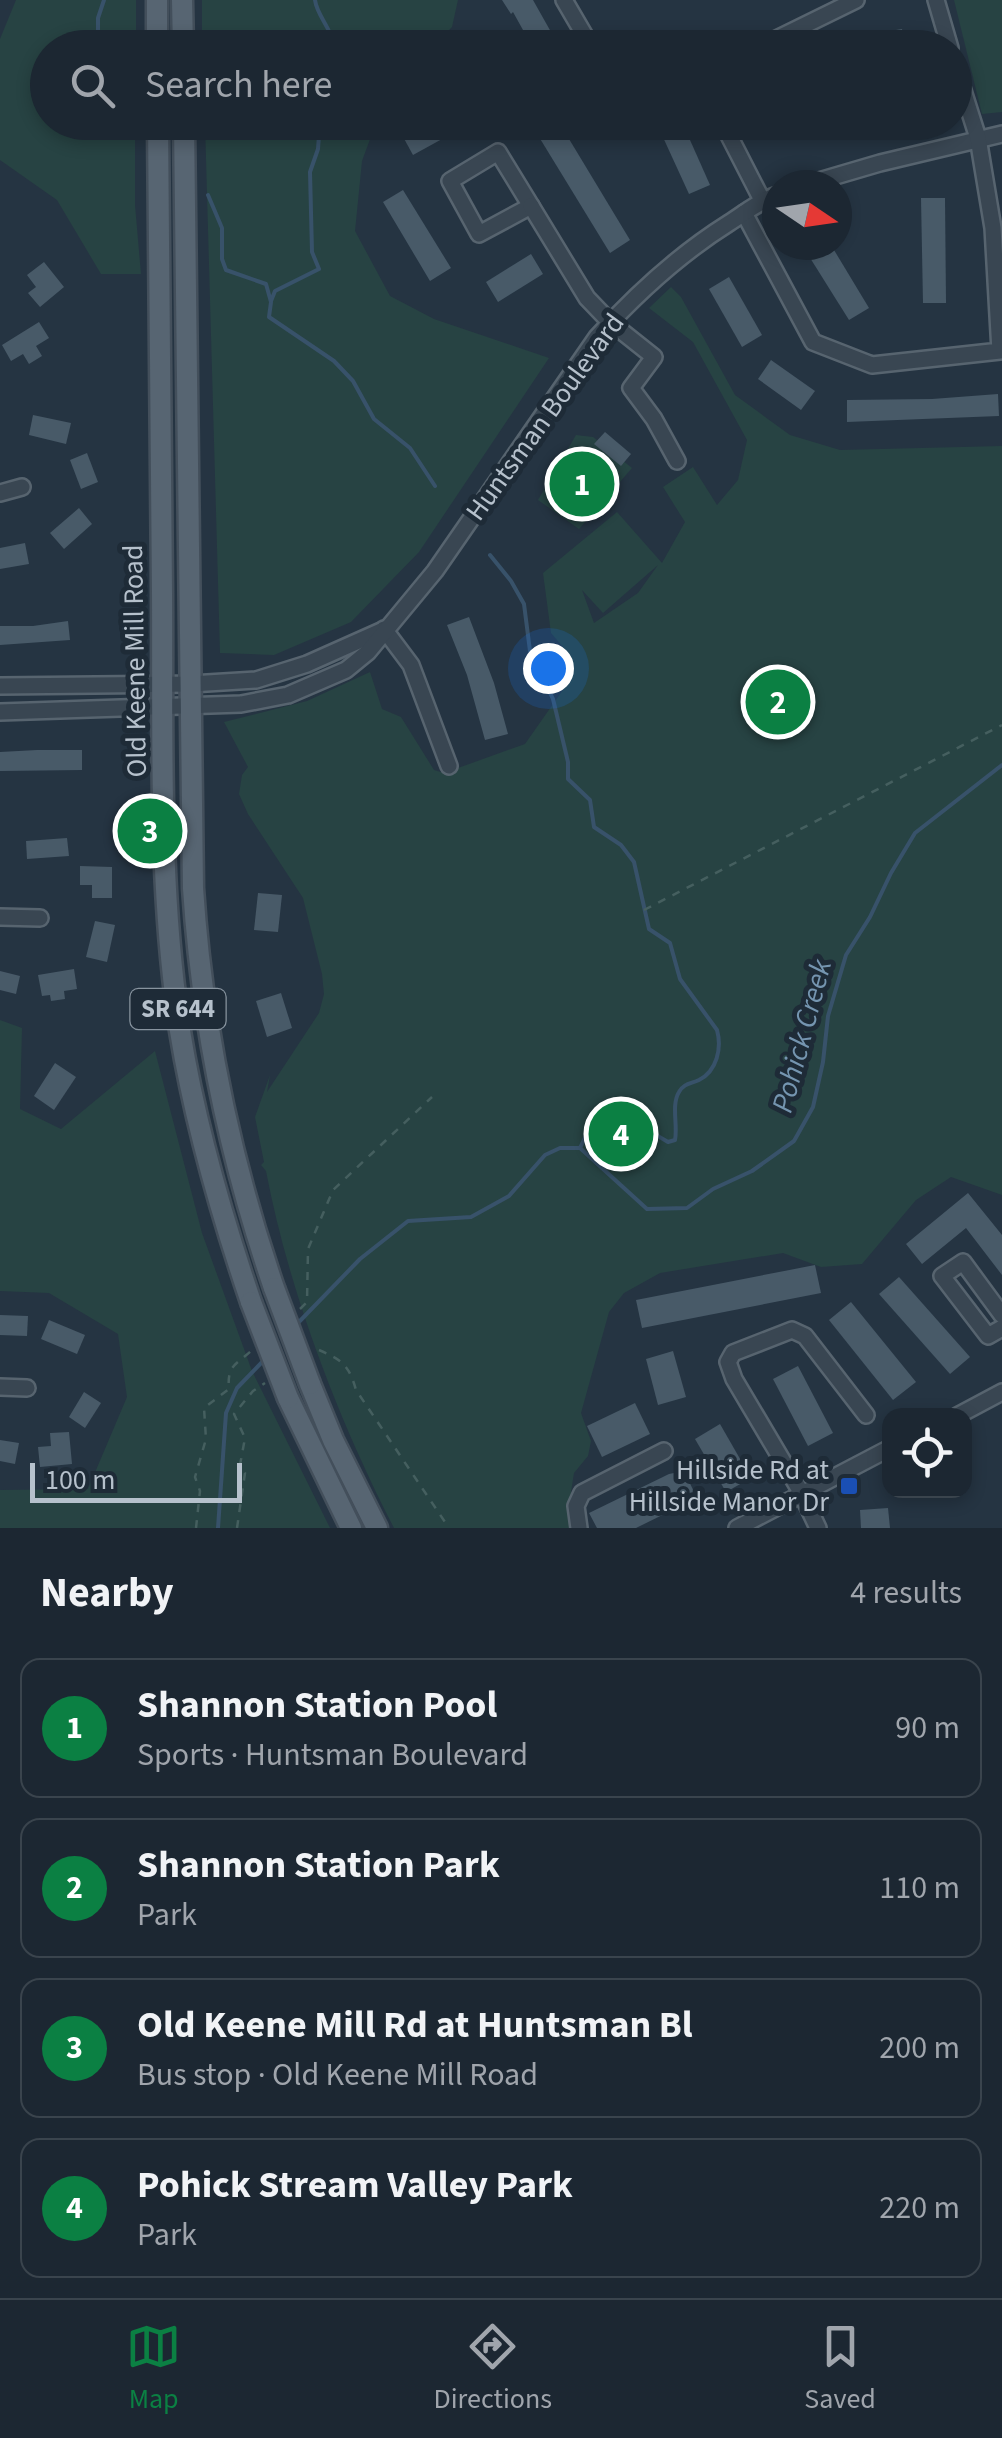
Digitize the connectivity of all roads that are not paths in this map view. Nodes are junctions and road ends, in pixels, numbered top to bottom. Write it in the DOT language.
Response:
graph roads {
  1 [pos="157,0"];
  2 [pos="182,0"];
  3 [pos="564,0"];
  4 [pos="856,0"];
  5 [pos="936,0"];
  6 [pos="157,30"];
  7 [pos="183,30"];
  8 [pos="582,30"];
  9 [pos="795,30"];
  10 [pos="945,30"];
  11 [pos="972,119"];
  12 [pos="1002,134"];
  13 [pos="978,138"];
  14 [pos="158,140"];
  15 [pos="184,140"];
  16 [pos="733,140"];
  17 [pos="971,140"];
  18 [pos="972,140"];
  19 [pos="852,172"];
  20 [pos="762,185"];
  21 [pos="762,203"];
  22 [pos="531,206"];
  23 [pos="744,213"];
  24 [pos="610,322"];
  25 [pos="677,461"];
  26 [pos="22,487"];
  27 [pos="0,494"];
  28 [pos="384,630"];
  29 [pos="162,684"];
  30 [pos="0,686"];
  31 [pos="191,695"];
  32 [pos="162,706"];
  33 [pos="0,712"];
  34 [pos="449,766"];
  35 [pos="0,917"];
  36 [pos="40,918"];
  37 [pos="1002,1315"];
  38 [pos="1002,1328"];
  39 [pos="0,1387"];
  40 [pos="27,1388"];
  41 [pos="1002,1392"];
  42 [pos="972,1408"];
  43 [pos="866,1414"];
  44 [pos="664,1451"];
  45 [pos="882,1452"];
  46 [pos="801,1492"];
  47 [pos="351,1528"];
  48 [pos="378,1528"];
  49 [pos="579,1528"];
  50 [pos="737,1528"];
  51 [pos="818,1528"];
  1 -- 6 [label="main road"];
  2 -- 7 [label="main road"];
  3 -- 8 [label="street"];
  4 -- 9 [label="street"];
  5 -- 10 [label="street"];
  11 -- 13 [label="street"];
  12 -- 13 [label="street"];
  13 -- 18 [label="street"];
  13 -- 23 [label="street"];
  14 -- 29 [label="main road, Old Keene Mill Road / SR 644"];
  15 -- 31 [label="main road, Old Keene Mill Road / SR 644"];
  16 -- 20 [label="street"];
  17 -- 19 [label="street"];
  21 -- 23 [label="street, Huntsman Boulevard"];
  22 -- 22 [label="street"];
  22 -- 24 [label="street"];
  23 -- 24 [label="street, Huntsman Boulevard"];
  24 -- 25 [label="street"];
  24 -- 28 [label="street, Huntsman Boulevard"];
  26 -- 27 [label="street"];
  28 -- 31 [label="street, Huntsman Boulevard"];
  28 -- 34 [label="street"];
  29 -- 30 [label="street, Huntsman Boulevard"];
  29 -- 31 [label="street, Huntsman Boulevard"];
  29 -- 32 [label="main road, Old Keene Mill Road / SR 644"];
  31 -- 32 [label="street, Huntsman Boulevard"];
  31 -- 48 [label="main road, Old Keene Mill Road / SR 644, bridge"];
  32 -- 33 [label="street, Huntsman Boulevard"];
  32 -- 47 [label="main road, Old Keene Mill Road / SR 644, bridge"];
  35 -- 36 [label="street"];
  37 -- 38 [label="street"];
  39 -- 40 [label="street"];
  41 -- 42 [label="street"];
  43 -- 46 [label="street"];
  44 -- 49 [label="street"];
  45 -- 46 [label="street"];
  46 -- 50 [label="street"];
  46 -- 51 [label="street"];
}
